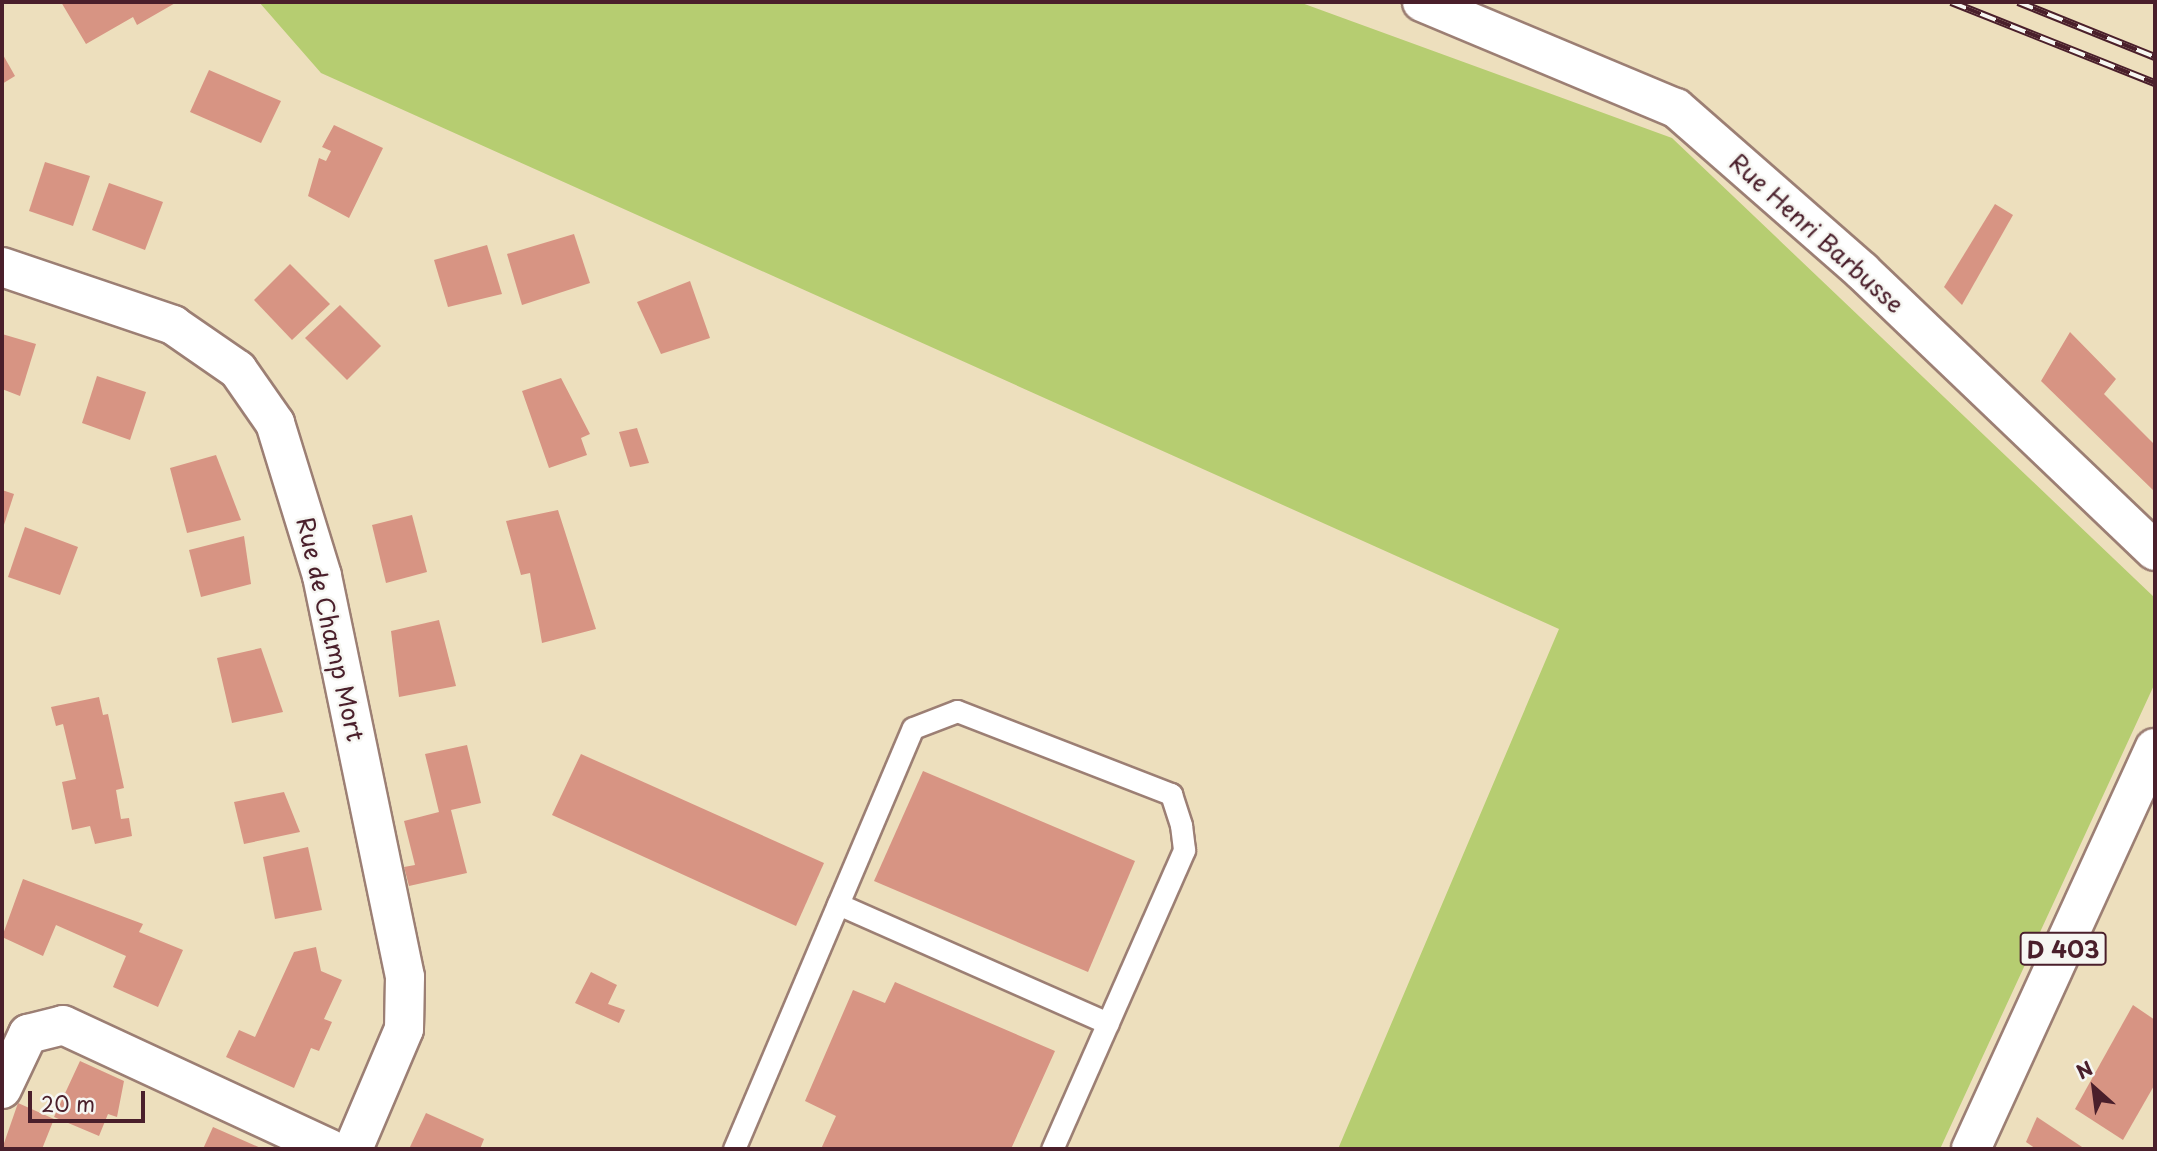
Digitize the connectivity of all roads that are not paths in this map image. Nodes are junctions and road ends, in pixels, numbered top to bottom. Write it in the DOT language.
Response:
graph roads {
  1 [pos="1422,2"];
  2 [pos="2,267"];
  3 [pos="2155,551"];
  4 [pos="2155,748"];
  5 [pos="838,904"];
  6 [pos="1108,1023"];
  7 [pos="2,1089"];
  8 [pos="330,1149"];
  9 [pos="353,1149"];
  10 [pos="734,1149"];
  11 [pos="1052,1149"];
  12 [pos="1971,1149"];
  1 -- 3 [label="street, Rue Henri Barbusse"];
  2 -- 9 [label="street, Rue de Champ Mort"];
  4 -- 12 [label="street, D 403"];
  5 -- 6 [label="lane"];
  5 -- 6 [label="lane"];
  5 -- 10 [label="lane"];
  6 -- 11 [label="lane"];
  7 -- 8 [label="street"];
}
